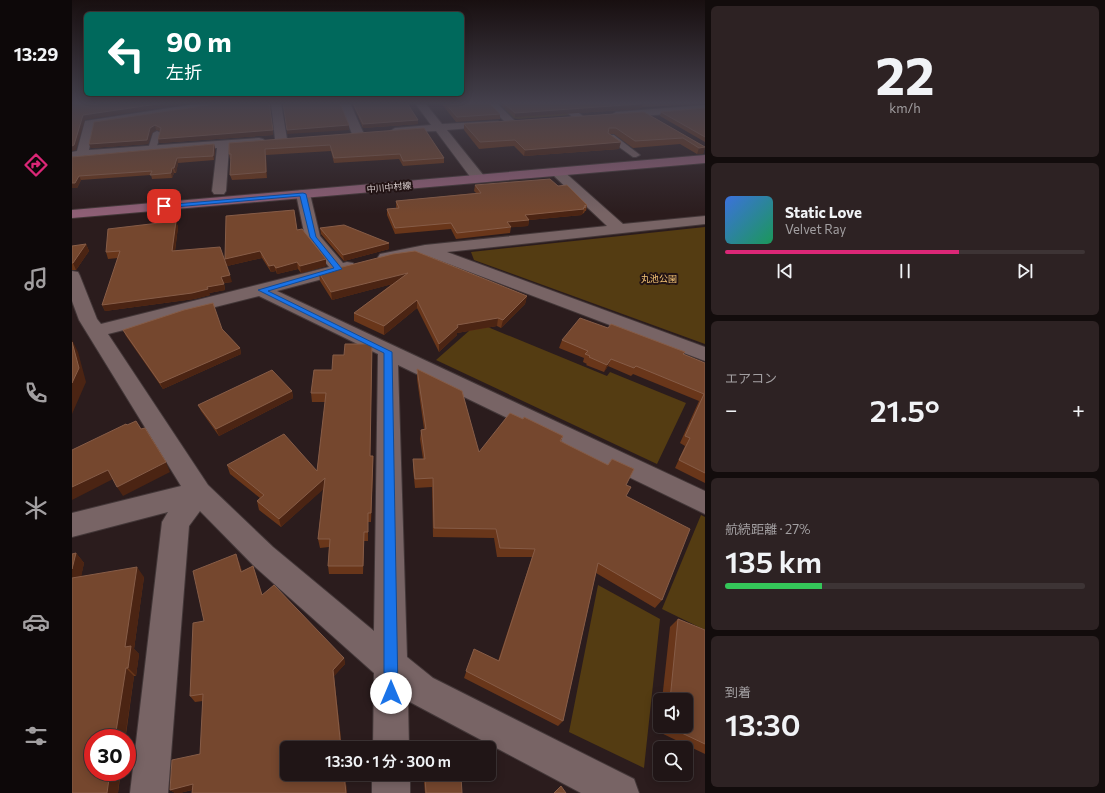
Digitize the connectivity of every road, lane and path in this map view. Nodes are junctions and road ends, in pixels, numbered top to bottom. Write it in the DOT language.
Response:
graph roads {
  1 [pos="83,140"];
  2 [pos="155,140"];
  3 [pos="277,140"];
  4 [pos="449,140"];
  5 [pos="615,140"];
  6 [pos="223,144"];
  7 [pos="152,149"];
  8 [pos="705,150"];
  9 [pos="77,155"];
  10 [pos="636,155"];
  11 [pos="705,159"];
  12 [pos="557,172"];
  13 [pos="476,174"];
  14 [pos="219,191"];
  15 [pos="303,194"];
  16 [pos="72,204"];
  17 [pos="72,214"];
  18 [pos="705,220"];
  19 [pos="619,230"];
  20 [pos="425,250"];
  21 [pos="338,269"];
  22 [pos="72,276"];
  23 [pos="261,290"];
  24 [pos="86,324"];
  25 [pos="388,352"];
  26 [pos="705,354"];
  27 [pos="199,493"];
  28 [pos="705,503"];
  29 [pos="72,525"];
  30 [pos="391,666"];
  31 [pos="391,741"];
  32 [pos="391,781"];
  33 [pos="149,793"];
  34 [pos="391,793"];
  35 [pos="620,793"];
  1 -- 9 [label="street"];
  2 -- 7 [label="lane"];
  3 -- 6 [label="street"];
  4 -- 13 [label="street"];
  5 -- 10 [label="lane"];
  6 -- 7 [label="street"];
  6 -- 14 [label="street"];
  7 -- 9 [label="street"];
  8 -- 10 [label="main road, 中川中村線"];
  10 -- 13 [label="main road, 中川中村線"];
  11 -- 12 [label="main road, 中川中村線"];
  12 -- 13 [label="main road, 中川中村線"];
  12 -- 19 [label="street"];
  13 -- 14 [label="main road, 中川中村線"];
  13 -- 15 [label="main road, 中川中村線"];
  14 -- 16 [label="main road, 中川中村線"];
  15 -- 17 [label="main road, 中川中村線"];
  15 -- 21 [label="street"];
  18 -- 19 [label="street"];
  19 -- 20 [label="street"];
  20 -- 21 [label="street"];
  20 -- 26 [label="street"];
  21 -- 23 [label="street"];
  22 -- 24 [label="street"];
  23 -- 24 [label="street"];
  23 -- 25 [label="street"];
  24 -- 27 [label="street"];
  25 -- 28 [label="street"];
  25 -- 30 [label="street"];
  27 -- 29 [label="street"];
  27 -- 30 [label="street"];
  27 -- 33 [label="street"];
  30 -- 31 [label="street"];
  30 -- 35 [label="street"];
  32 -- 34 [label="street"];
}
